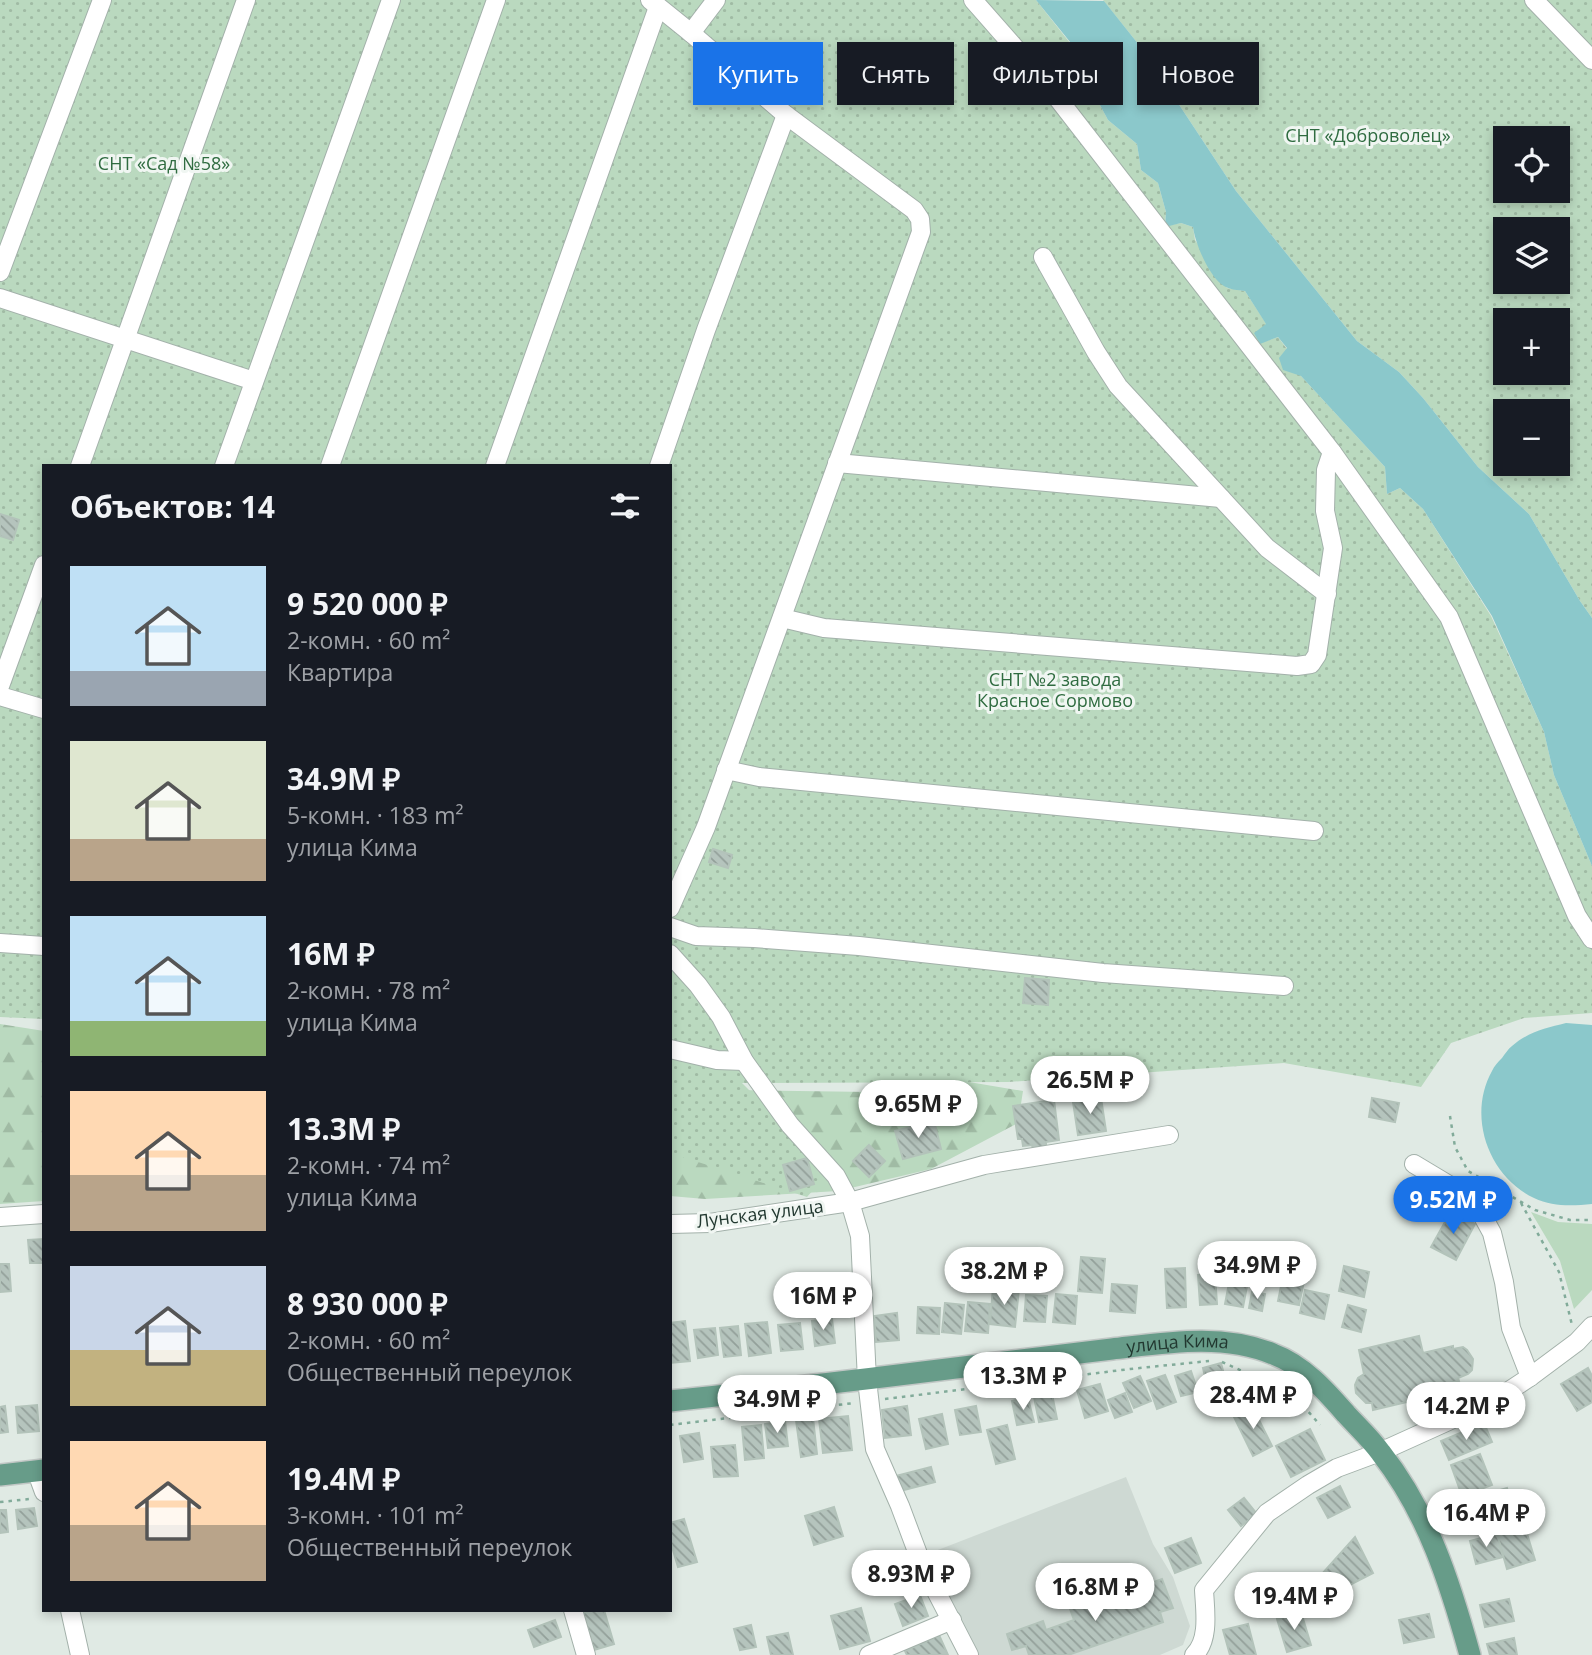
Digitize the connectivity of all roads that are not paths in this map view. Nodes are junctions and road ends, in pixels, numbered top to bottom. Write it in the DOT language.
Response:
graph roads {
  1 [pos="102,0"];
  2 [pos="246,0"];
  3 [pos="391,0"];
  4 [pos="496,0"];
  5 [pos="716,0"];
  6 [pos="973,0"];
  7 [pos="1534,0"];
  8 [pos="654,4"];
  9 [pos="691,33"];
  10 [pos="1592,60"];
  11 [pos="786,115"];
  12 [pos="1043,257"];
  13 [pos="0,272"];
  14 [pos="0,298"];
  15 [pos="125,339"];
  16 [pos="254,381"];
  17 [pos="1332,452"];
  18 [pos="837,463"];
  19 [pos="81,464"];
  20 [pos="225,464"];
  21 [pos="331,464"];
  22 [pos="496,464"];
  23 [pos="660,464"];
  24 [pos="1221,498"];
  25 [pos="42,570"];
  26 [pos="1327,594"];
  27 [pos="782,618"];
  28 [pos="0,686"];
  29 [pos="0,695"];
  30 [pos="42,708"];
  31 [pos="726,770"];
  32 [pos="1314,831"];
  33 [pos="672,904"];
  34 [pos="672,928"];
  35 [pos="1592,939"];
  36 [pos="0,943"];
  37 [pos="42,946"];
  38 [pos="672,956"];
  39 [pos="1284,986"];
  40 [pos="672,1049"];
  41 [pos="744,1061"];
  42 [pos="1169,1135"];
  43 [pos="1415,1164"];
  44 [pos="850,1202"];
  45 [pos="42,1214"];
  46 [pos="0,1217"];
  47 [pos="672,1223"];
  48 [pos="1592,1326"];
  49 [pos="1530,1377"];
  50 [pos="868,1390"];
  51 [pos="672,1402"];
  52 [pos="1380,1451"];
  53 [pos="40,1470"];
  54 [pos="0,1475"];
  55 [pos="38,1495"];
  56 [pos="70,1612"];
  57 [pos="574,1612"];
  58 [pos="952,1620"];
  59 [pos="80,1655"];
  60 [pos="586,1655"];
  61 [pos="869,1655"];
  62 [pos="969,1655"];
  63 [pos="1194,1655"];
  64 [pos="1470,1655"];
  1 -- 13 [label="street"];
  2 -- 15 [label="street"];
  3 -- 16 [label="street"];
  4 -- 21 [label="street"];
  5 -- 9 [label="street"];
  6 -- 17 [label="street"];
  7 -- 10 [label="street"];
  8 -- 9 [label="street"];
  8 -- 22 [label="street"];
  9 -- 11 [label="street"];
  11 -- 18 [label="street"];
  11 -- 23 [label="street"];
  12 -- 24 [label="street"];
  14 -- 15 [label="street"];
  15 -- 16 [label="street"];
  15 -- 19 [label="street"];
  16 -- 20 [label="street"];
  17 -- 26 [label="street"];
  17 -- 35 [label="street"];
  18 -- 24 [label="street"];
  18 -- 27 [label="street"];
  24 -- 26 [label="street"];
  25 -- 28 [label="street"];
  26 -- 27 [label="street"];
  27 -- 31 [label="street"];
  29 -- 30 [label="street"];
  31 -- 32 [label="street"];
  31 -- 33 [label="street"];
  34 -- 39 [label="street"];
  36 -- 37 [label="street"];
  38 -- 41 [label="street"];
  40 -- 41 [label="street"];
  41 -- 44 [label="street"];
  42 -- 44 [label="street, Лунская улица"];
  43 -- 49 [label="street"];
  44 -- 47 [label="street, Лунская улица"];
  44 -- 50 [label="street"];
  45 -- 46 [label="street"];
  48 -- 49 [label="street"];
  49 -- 52 [label="street"];
  50 -- 51 [label="main road, улица Кима"];
  50 -- 52 [label="main road, улица Кима"];
  50 -- 58 [label="street"];
  52 -- 63 [label="street"];
  52 -- 64 [label="main road, улица Кима"];
  53 -- 54 [label="main road"];
  53 -- 55 [label="street"];
  56 -- 59 [label="street"];
  57 -- 60 [label="street"];
  58 -- 61 [label="street"];
  58 -- 62 [label="street"];
}
